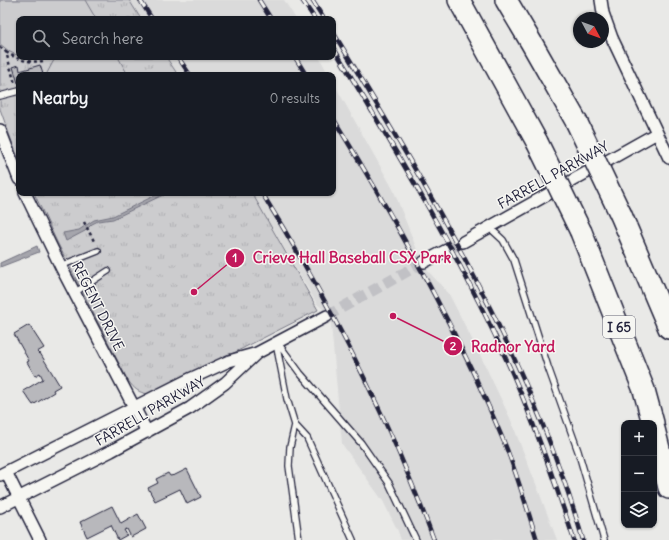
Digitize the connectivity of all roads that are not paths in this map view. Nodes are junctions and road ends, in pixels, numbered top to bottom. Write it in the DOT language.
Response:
graph roads {
  1 [pos="459,0"];
  2 [pos="506,0"];
  3 [pos="601,0"];
  4 [pos="16,92"];
  5 [pos="0,96"];
  6 [pos="0,130"];
  7 [pos="657,133"];
  8 [pos="669,158"];
  9 [pos="16,171"];
  10 [pos="26,196"];
  11 [pos="489,227"];
  12 [pos="463,242"];
  13 [pos="447,250"];
  14 [pos="98,251"];
  15 [pos="424,262"];
  16 [pos="60,266"];
  17 [pos="108,271"];
  18 [pos="74,293"];
  19 [pos="327,316"];
  20 [pos="669,328"];
  21 [pos="277,342"];
  22 [pos="257,353"];
  23 [pos="134,407"];
  24 [pos="652,420"];
  25 [pos="295,425"];
  26 [pos="147,432"];
  27 [pos="657,440"];
  28 [pos="3,474"];
  29 [pos="669,488"];
  30 [pos="19,498"];
  31 [pos="0,507"];
  32 [pos="40,540"];
  33 [pos="299,540"];
  34 [pos="353,540"];
  35 [pos="416,540"];
  36 [pos="604,540"];
  1 -- 24 [label="highway, I 65, bridge"];
  2 -- 20 [label="highway, bridge"];
  3 -- 7 [label="street"];
  4 -- 5 [label="lane"];
  6 -- 9 [label="street"];
  7 -- 8 [label="street"];
  7 -- 11 [label="street, FARRELL PARKWAY"];
  10 -- 16 [label="street, REGENT DRIVE"];
  11 -- 12 [label="street, FARRELL PARKWAY"];
  11 -- 36 [label="lane"];
  13 -- 15 [label="street"];
  14 -- 16 [label="lane"];
  16 -- 18 [label="street, REGENT DRIVE"];
  17 -- 18 [label="lane"];
  18 -- 23 [label="street, REGENT DRIVE"];
  19 -- 21 [label="street, FARRELL PARKWAY"];
  21 -- 22 [label="street, FARRELL PARKWAY"];
  21 -- 25 [label="lane"];
  21 -- 35 [label="lane"];
  22 -- 23 [label="street"];
  22 -- 26 [label="street, FARRELL PARKWAY"];
  23 -- 26 [label="street, REGENT DRIVE"];
  23 -- 28 [label="street"];
  25 -- 33 [label="lane"];
  25 -- 34 [label="lane"];
  26 -- 30 [label="street, FARRELL PARKWAY"];
  27 -- 29 [label="highway"];
  28 -- 30 [label="street"];
  30 -- 31 [label="street, FARRELL PARKWAY"];
  30 -- 32 [label="street"];
}
